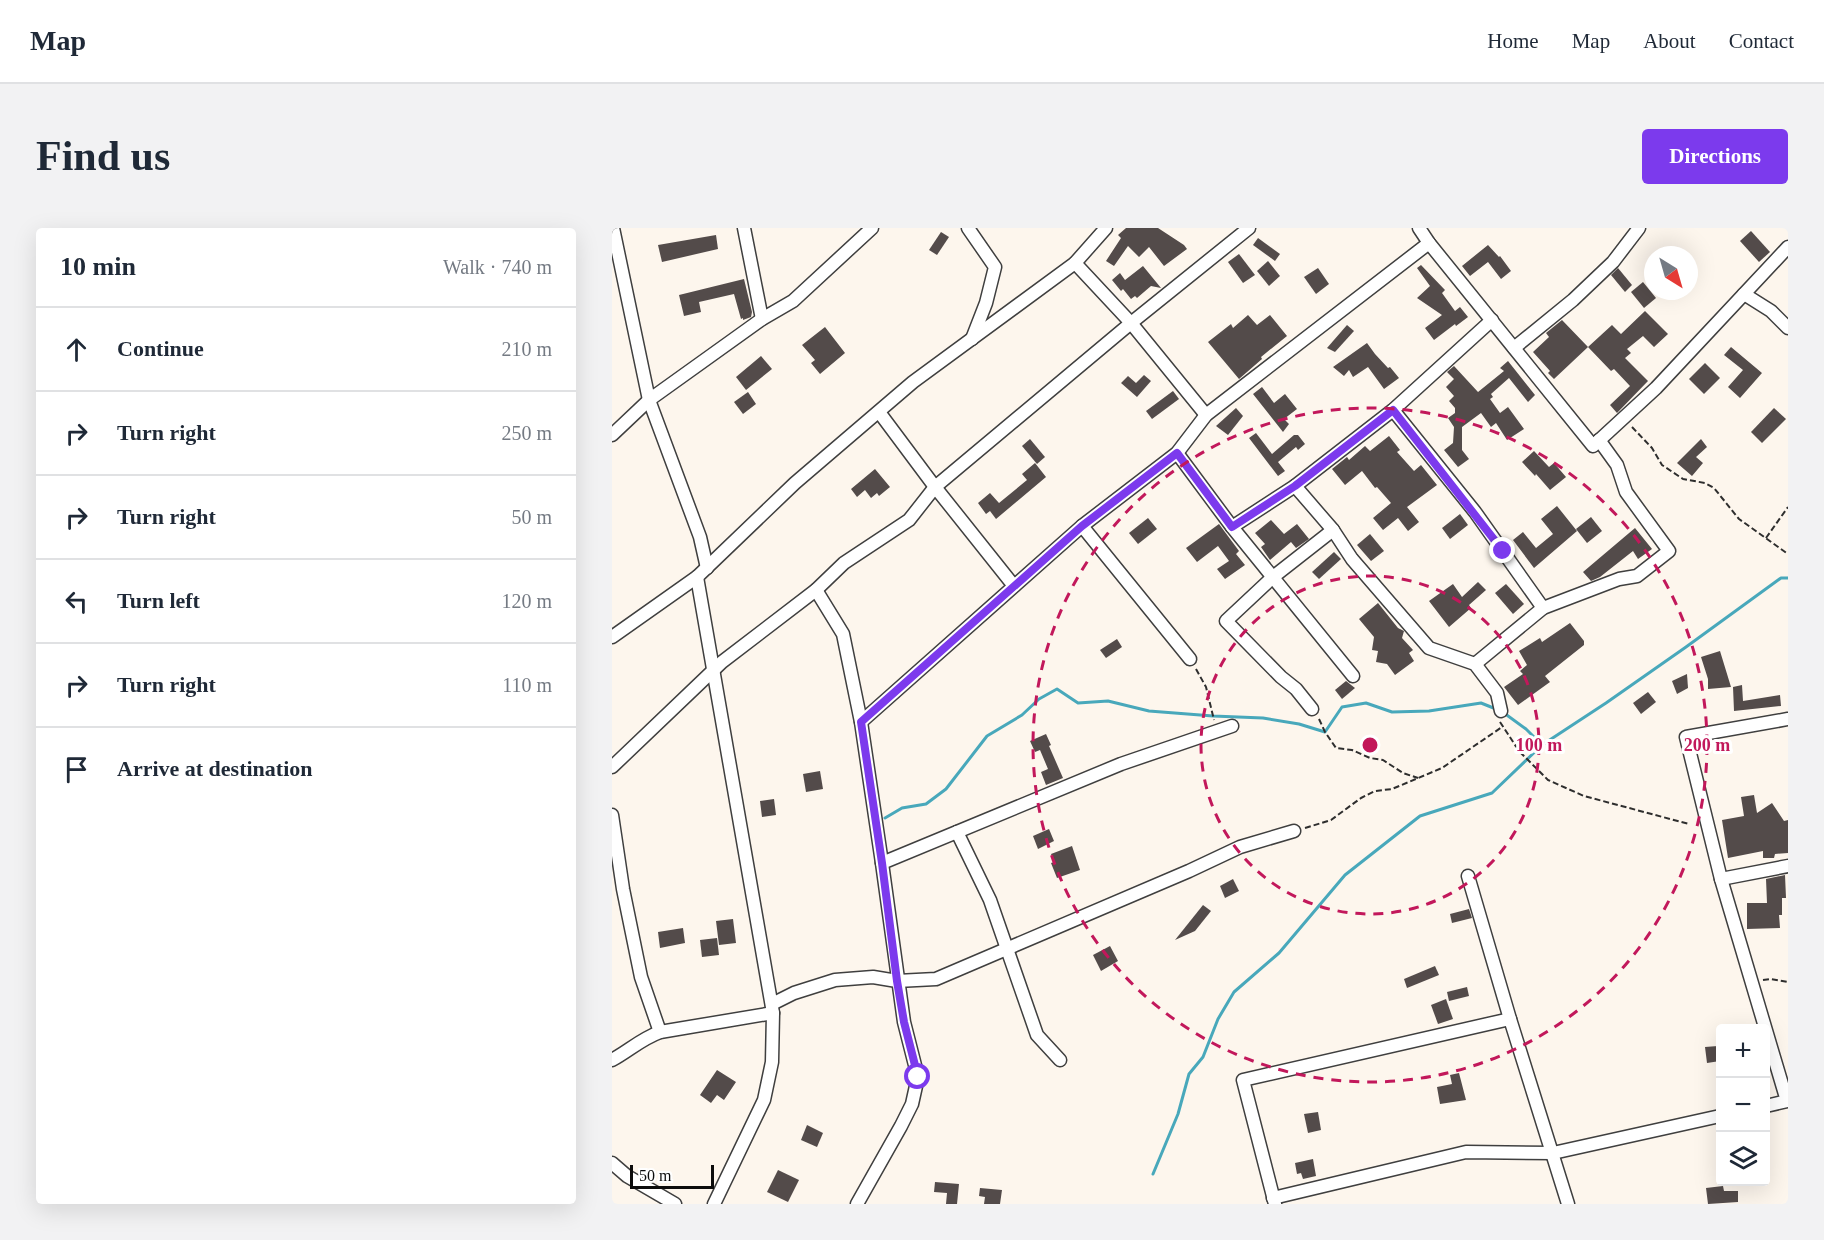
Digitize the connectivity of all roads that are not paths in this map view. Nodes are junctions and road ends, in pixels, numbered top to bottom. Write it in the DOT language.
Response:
graph roads {
  1 [pos="613,228"];
  2 [pos="744,228"];
  3 [pos="872,228"];
  4 [pos="968,228"];
  5 [pos="1106,228"];
  6 [pos="1249,228"];
  7 [pos="1419,228"];
  8 [pos="1639,228"];
  9 [pos="1429,243"];
  10 [pos="1788,248"];
  11 [pos="615,256"];
  12 [pos="1075,263"];
  13 [pos="1744,294"];
  14 [pos="762,318"];
  15 [pos="1492,320"];
  16 [pos="1131,323"];
  17 [pos="1788,328"];
  18 [pos="972,339"];
  19 [pos="1514,348"];
  20 [pos="649,400"];
  21 [pos="1393,410"];
  22 [pos="879,412"];
  23 [pos="1206,415"];
  24 [pos="612,435"];
  25 [pos="1599,440"];
  26 [pos="1177,453"];
  27 [pos="1295,486"];
  28 [pos="935,487"];
  29 [pos="1082,526"];
  30 [pos="1232,527"];
  31 [pos="1333,530"];
  32 [pos="707,568"];
  33 [pos="697,577"];
  34 [pos="1273,577"];
  35 [pos="1014,586"];
  36 [pos="816,590"];
  37 [pos="1543,608"];
  38 [pos="612,637"];
  39 [pos="1191,659"];
  40 [pos="1475,663"];
  41 [pos="712,671"];
  42 [pos="1353,676"];
  43 [pos="1312,709"];
  44 [pos="1501,711"];
  45 [pos="1788,719"];
  46 [pos="861,722"];
  47 [pos="1232,726"];
  48 [pos="612,767"];
  49 [pos="612,815"];
  50 [pos="1294,831"];
  51 [pos="957,832"];
  52 [pos="882,863"];
  53 [pos="1788,866"];
  54 [pos="1468,876"];
  55 [pos="1721,879"];
  56 [pos="1008,948"];
  57 [pos="897,981"];
  58 [pos="772,1009"];
  59 [pos="1510,1018"];
  60 [pos="660,1032"];
  61 [pos="612,1060"];
  62 [pos="1060,1060"];
  63 [pos="1770,1105"];
  64 [pos="1716,1117"];
  65 [pos="1553,1153"];
  66 [pos="612,1163"];
  67 [pos="1274,1201"];
  68 [pos="675,1204"];
  69 [pos="714,1204"];
  70 [pos="857,1204"];
  71 [pos="1568,1204"];
  1 -- 11 [label="street"];
  2 -- 14 [label="street"];
  3 -- 14 [label="street"];
  4 -- 18 [label="street"];
  5 -- 12 [label="street"];
  6 -- 16 [label="street"];
  7 -- 9 [label="street"];
  8 -- 19 [label="street"];
  9 -- 15 [label="street"];
  9 -- 23 [label="street"];
  10 -- 13 [label="street"];
  11 -- 20 [label="street"];
  12 -- 16 [label="street"];
  12 -- 18 [label="street"];
  13 -- 17 [label="street"];
  13 -- 25 [label="street"];
  14 -- 20 [label="street"];
  15 -- 19 [label="street"];
  15 -- 21 [label="street"];
  16 -- 23 [label="street"];
  16 -- 28 [label="street"];
  18 -- 22 [label="street"];
  19 -- 25 [label="street"];
  20 -- 24 [label="street"];
  20 -- 32 [label="street"];
  21 -- 27 [label="street"];
  21 -- 37 [label="street"];
  22 -- 28 [label="street"];
  22 -- 32 [label="street"];
  23 -- 26 [label="street"];
  25 -- 37 [label="street"];
  26 -- 29 [label="street"];
  26 -- 30 [label="street"];
  27 -- 30 [label="street"];
  27 -- 31 [label="street"];
  28 -- 35 [label="street"];
  28 -- 36 [label="street"];
  29 -- 35 [label="street"];
  29 -- 39 [label="street"];
  30 -- 34 [label="street"];
  31 -- 34 [label="street"];
  31 -- 40 [label="street"];
  32 -- 33 [label="street"];
  33 -- 38 [label="street"];
  33 -- 41 [label="street"];
  34 -- 42 [label="street"];
  34 -- 43 [label="street"];
  35 -- 46 [label="street"];
  36 -- 41 [label="street"];
  36 -- 46 [label="street"];
  37 -- 40 [label="street"];
  40 -- 44 [label="street"];
  41 -- 48 [label="street"];
  41 -- 58 [label="street"];
  45 -- 55 [label="street"];
  46 -- 52 [label="street"];
  47 -- 51 [label="street"];
  49 -- 60 [label="street"];
  50 -- 56 [label="street"];
  51 -- 52 [label="street"];
  51 -- 56 [label="street"];
  52 -- 57 [label="street"];
  53 -- 55 [label="street"];
  54 -- 59 [label="street"];
  55 -- 63 [label="street"];
  56 -- 57 [label="street"];
  56 -- 62 [label="street"];
  57 -- 58 [label="street"];
  57 -- 70 [label="street"];
  58 -- 60 [label="street"];
  58 -- 69 [label="street"];
  59 -- 65 [label="street"];
  59 -- 67 [label="street"];
  60 -- 61 [label="street"];
  64 -- 65 [label="street"];
  65 -- 67 [label="street"];
  65 -- 71 [label="street"];
  66 -- 68 [label="street"];
}
